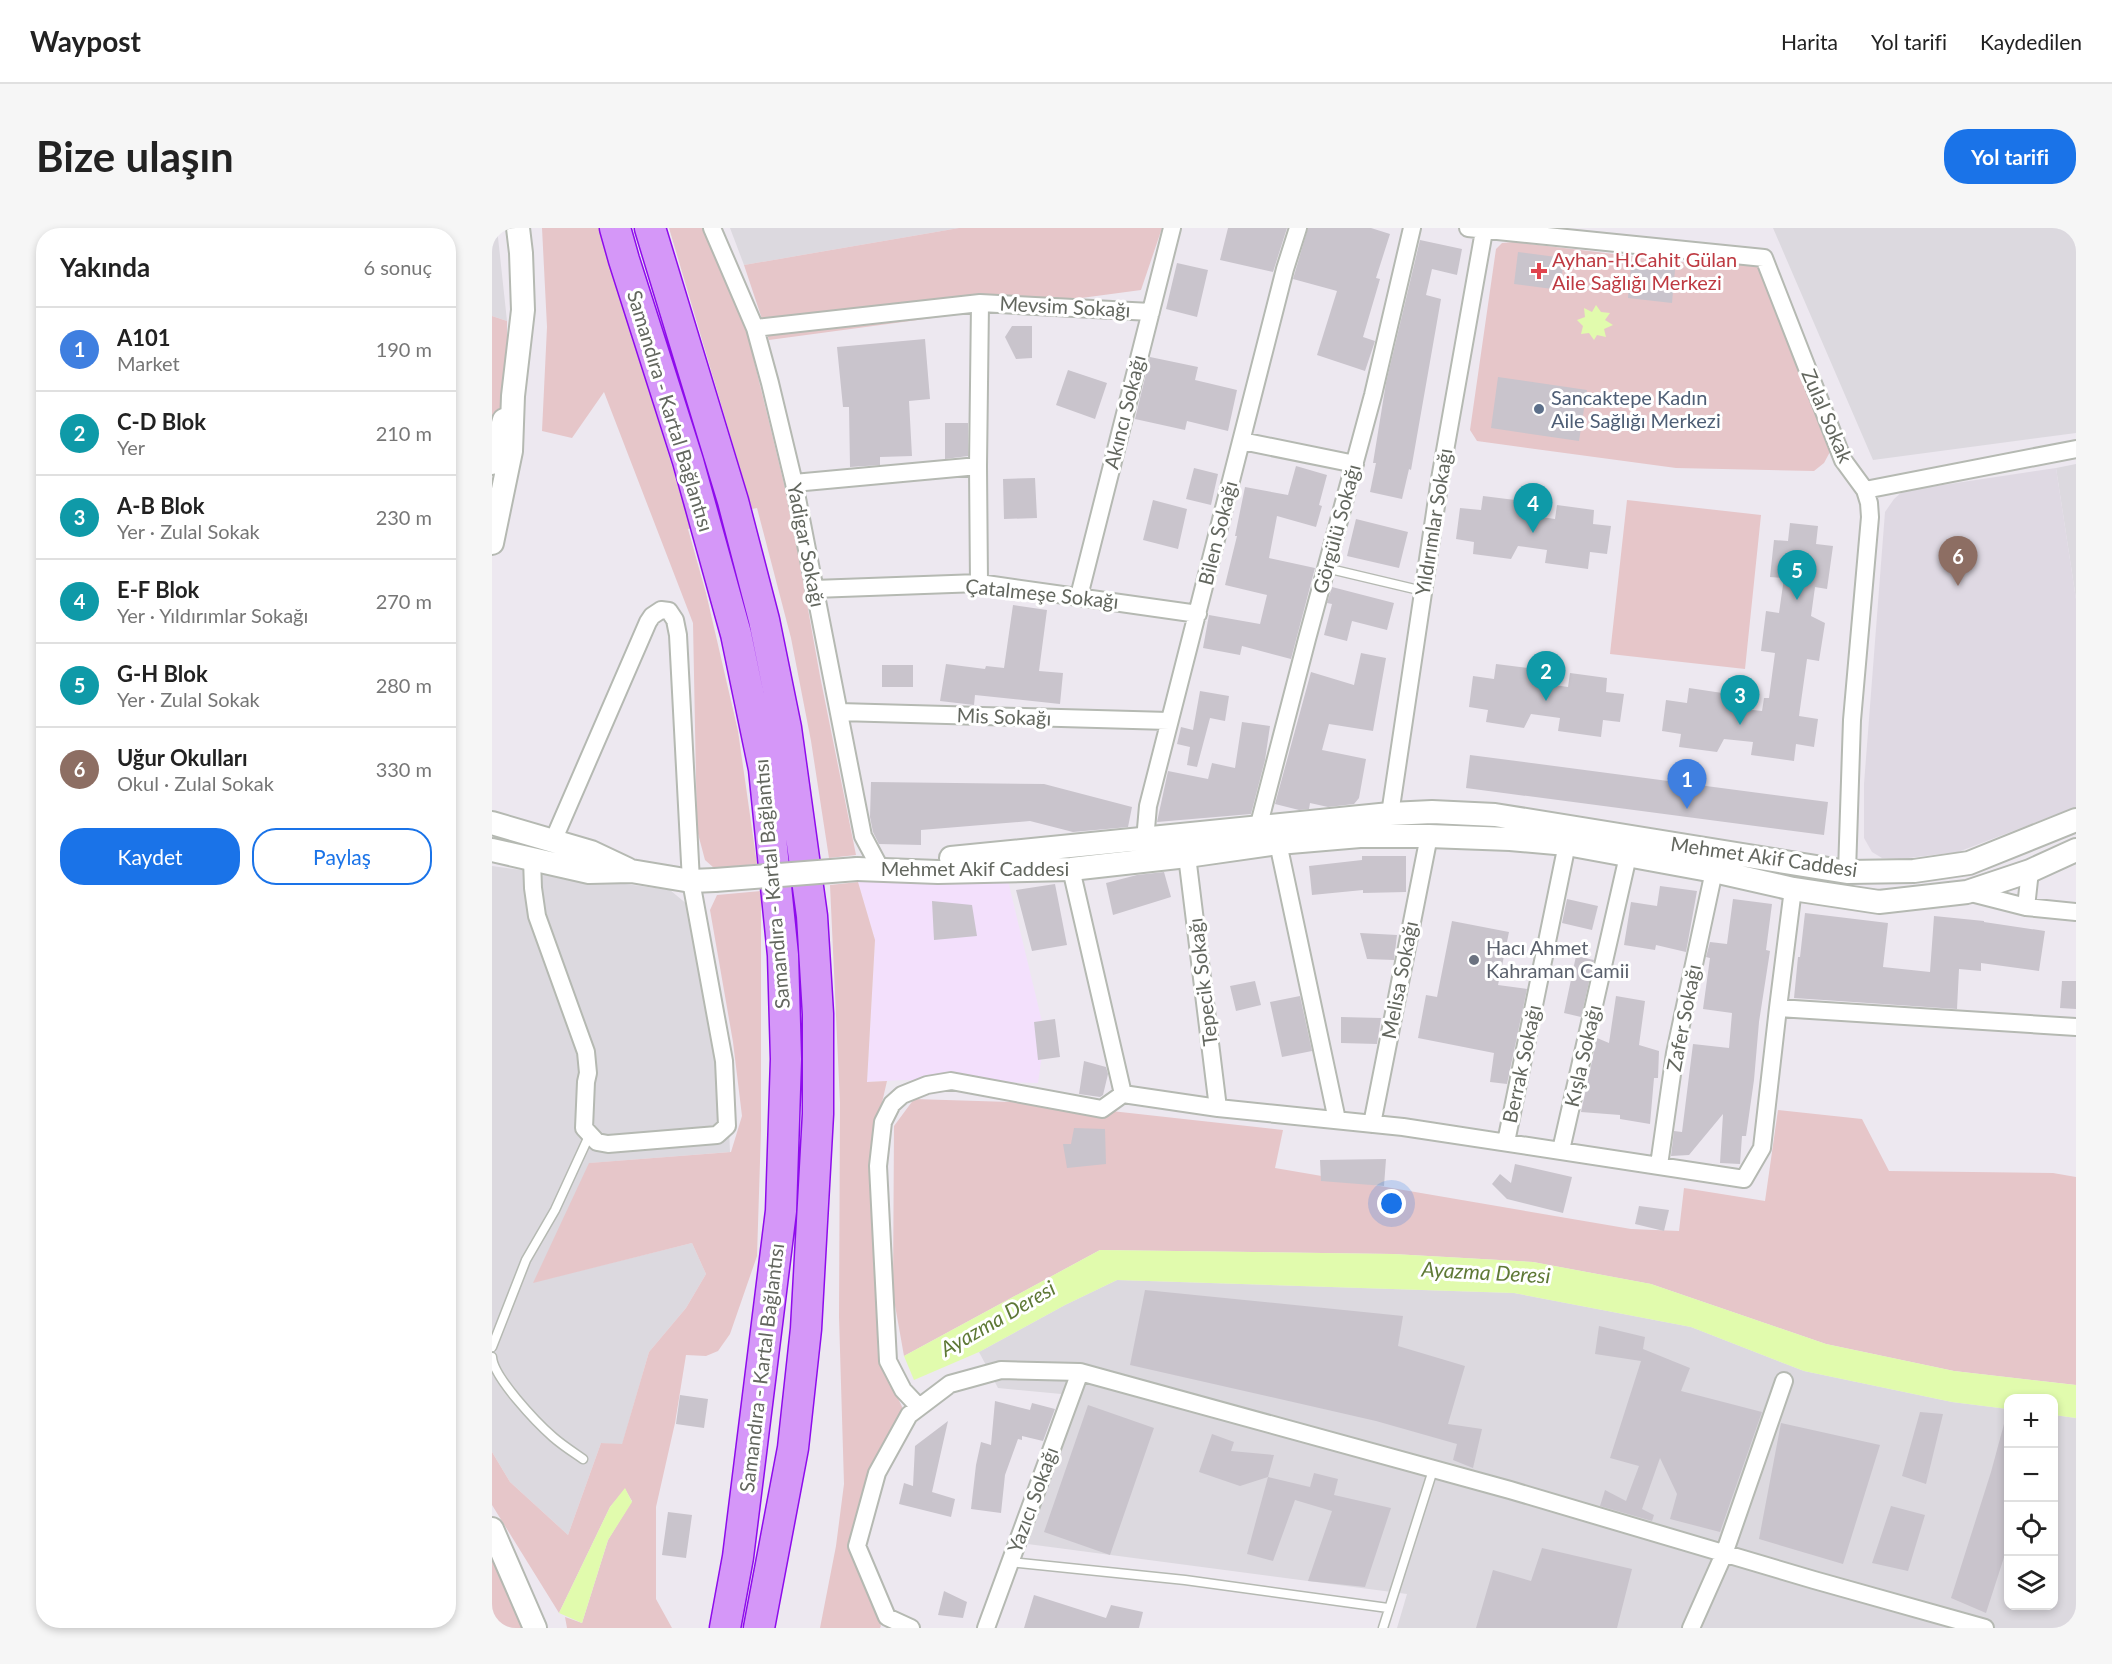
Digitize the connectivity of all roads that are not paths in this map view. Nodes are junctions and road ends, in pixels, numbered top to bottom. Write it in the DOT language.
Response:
graph roads {
  1 [pos="518,228"];
  2 [pos="615,228"];
  3 [pos="650,228"];
  4 [pos="712,228"];
  5 [pos="1172,228"];
  6 [pos="1298,228"];
  7 [pos="1412,228"];
  8 [pos="1476,229"];
  9 [pos="980,303"];
  10 [pos="1151,312"];
  11 [pos="755,328"];
  12 [pos="513,396"];
  13 [pos="1242,441"];
  14 [pos="2076,449"];
  15 [pos="492,462"];
  16 [pos="1355,464"];
  17 [pos="978,466"];
  18 [pos="794,483"];
  19 [pos="1865,490"];
  20 [pos="492,543"];
  21 [pos="1326,568"];
  22 [pos="979,583"];
  23 [pos="814,589"];
  24 [pos="1423,591"];
  25 [pos="1078,596"];
  26 [pos="1198,614"];
  27 [pos="839,712"];
  28 [pos="1169,721"];
  29 [pos="1390,814"];
  30 [pos="2076,820"];
  31 [pos="492,823"];
  32 [pos="1258,828"];
  33 [pos="1428,836"];
  34 [pos="1145,840"];
  35 [pos="553,841"];
  36 [pos="1278,843"];
  37 [pos="1567,844"];
  38 [pos="1626,846"];
  39 [pos="492,850"];
  40 [pos="2076,850"];
  41 [pos="1188,856"];
  42 [pos="1769,858"];
  43 [pos="532,859"];
  44 [pos="868,868"];
  45 [pos="1071,869"];
  46 [pos="631,871"];
  47 [pos="1714,871"];
  48 [pos="2030,871"];
  49 [pos="1847,872"];
  50 [pos="691,881"];
  51 [pos="1793,889"];
  52 [pos="1967,892"];
  53 [pos="2026,906"];
  54 [pos="2076,912"];
  55 [pos="1778,1008"];
  56 [pos="2076,1027"];
  57 [pos="1123,1094"];
  58 [pos="1218,1108"];
  59 [pos="1337,1120"];
  60 [pos="1372,1124"];
  61 [pos="589,1136"];
  62 [pos="1506,1142"];
  63 [pos="1562,1150"];
  64 [pos="1659,1165"];
  65 [pos="492,1347"];
  66 [pos="492,1357"];
  67 [pos="1080,1372"];
  68 [pos="1784,1381"];
  69 [pos="919,1407"];
  70 [pos="583,1459"];
  71 [pos="1434,1470"];
  72 [pos="492,1529"];
  73 [pos="1724,1554"];
  74 [pos="1010,1562"];
  75 [pos="1388,1608"];
  76 [pos="535,1628"];
  77 [pos="725,1628"];
  78 [pos="759,1628"];
  79 [pos="911,1628"];
  80 [pos="986,1628"];
  81 [pos="1383,1628"];
  82 [pos="1691,1628"];
  83 [pos="1985,1628"];
  1 -- 12 [label="main road"];
  2 -- 77 [label="highway, Samandıra - Kartal Bağlantısı"];
  3 -- 78 [label="highway, Samandıra - Kartal Bağlantısı"];
  4 -- 11 [label="street, Yadigar Sokağı"];
  5 -- 10 [label="street, Akıncı Sokağı"];
  6 -- 13 [label="street, Bilen Sokağı"];
  7 -- 16 [label="street, Görgülü Sokağı"];
  8 -- 19 [label="street, Zulal Sokak"];
  8 -- 24 [label="street, Yıldırımlar Sokağı"];
  9 -- 10 [label="street, Mevsim Sokağı"];
  9 -- 11 [label="street, Mevsim Sokağı"];
  9 -- 17 [label="street"];
  10 -- 25 [label="street, Akıncı Sokağı"];
  11 -- 18 [label="street, Yadigar Sokağı"];
  12 -- 15 [label="main road"];
  12 -- 20 [label="main road"];
  13 -- 16 [label="street"];
  13 -- 26 [label="street, Bilen Sokağı"];
  14 -- 19 [label="street"];
  16 -- 21 [label="street, Görgülü Sokağı"];
  17 -- 18 [label="street"];
  17 -- 22 [label="street"];
  18 -- 23 [label="street, Yadigar Sokağı"];
  19 -- 49 [label="street, Zulal Sokak"];
  21 -- 24 [label="lane"];
  21 -- 32 [label="street, Görgülü Sokağı"];
  22 -- 23 [label="street, Çatalmeşe Sokağı"];
  22 -- 25 [label="street, Çatalmeşe Sokağı"];
  23 -- 27 [label="street, Yadigar Sokağı"];
  24 -- 29 [label="street, Yıldırımlar Sokağı"];
  25 -- 26 [label="street, Çatalmeşe Sokağı"];
  26 -- 28 [label="street, Bilen Sokağı"];
  27 -- 28 [label="street, Mis Sokağı"];
  27 -- 44 [label="street, Yadigar Sokağı"];
  28 -- 34 [label="street, Bilen Sokağı"];
  29 -- 32 [label="main road, Mehmet Akif Caddesi"];
  29 -- 38 [label="main road, Mehmet Akif Caddesi"];
  30 -- 49 [label="main road, Mehmet Akif Caddesi"];
  31 -- 35 [label="main road"];
  32 -- 34 [label="main road, Mehmet Akif Caddesi"];
  32 -- 36 [label="main road"];
  33 -- 36 [label="main road, Mehmet Akif Caddesi"];
  33 -- 37 [label="main road, Mehmet Akif Caddesi"];
  33 -- 60 [label="street, Melisa Sokağı"];
  34 -- 44 [label="main road, Mehmet Akif Caddesi"];
  35 -- 46 [label="main road"];
  35 -- 50 [label="street"];
  36 -- 41 [label="main road, Mehmet Akif Caddesi"];
  36 -- 59 [label="street"];
  37 -- 38 [label="main road, Mehmet Akif Caddesi"];
  37 -- 62 [label="street, Berrak Sokağı"];
  38 -- 42 [label="main road, Mehmet Akif Caddesi"];
  38 -- 47 [label="main road, Mehmet Akif Caddesi"];
  38 -- 63 [label="street, Kışla Sokağı"];
  39 -- 43 [label="main road"];
  40 -- 48 [label="main road, Mehmet Akif Caddesi"];
  41 -- 45 [label="main road, Mehmet Akif Caddesi"];
  41 -- 58 [label="street, Tepecik Sokağı"];
  42 -- 49 [label="main road, Mehmet Akif Caddesi"];
  42 -- 51 [label="main road"];
  43 -- 46 [label="main road"];
  43 -- 61 [label="street"];
  44 -- 45 [label="main road, Mehmet Akif Caddesi"];
  44 -- 50 [label="main road, bridge"];
  45 -- 57 [label="street"];
  46 -- 50 [label="main road"];
  47 -- 51 [label="main road, Mehmet Akif Caddesi"];
  47 -- 64 [label="street, Zafer Sokağı"];
  48 -- 52 [label="main road, Mehmet Akif Caddesi"];
  48 -- 53 [label="street"];
  50 -- 61 [label="street"];
  51 -- 52 [label="main road, Mehmet Akif Caddesi"];
  51 -- 55 [label="street"];
  52 -- 53 [label="street"];
  53 -- 54 [label="street"];
  55 -- 56 [label="street"];
  55 -- 64 [label="street"];
  57 -- 58 [label="street"];
  57 -- 69 [label="street"];
  58 -- 59 [label="street"];
  59 -- 60 [label="street"];
  60 -- 62 [label="street"];
  61 -- 65 [label="lane"];
  62 -- 63 [label="street"];
  63 -- 64 [label="street"];
  66 -- 70 [label="lane"];
  67 -- 69 [label="street"];
  67 -- 71 [label="street"];
  67 -- 74 [label="street, Yazıcı Sokağı"];
  68 -- 73 [label="street"];
  69 -- 79 [label="street"];
  71 -- 73 [label="street"];
  71 -- 75 [label="lane"];
  72 -- 76 [label="main road"];
  73 -- 82 [label="street"];
  73 -- 83 [label="street"];
  74 -- 75 [label="lane"];
  74 -- 80 [label="street, Yazıcı Sokağı"];
  75 -- 81 [label="lane"];
}
